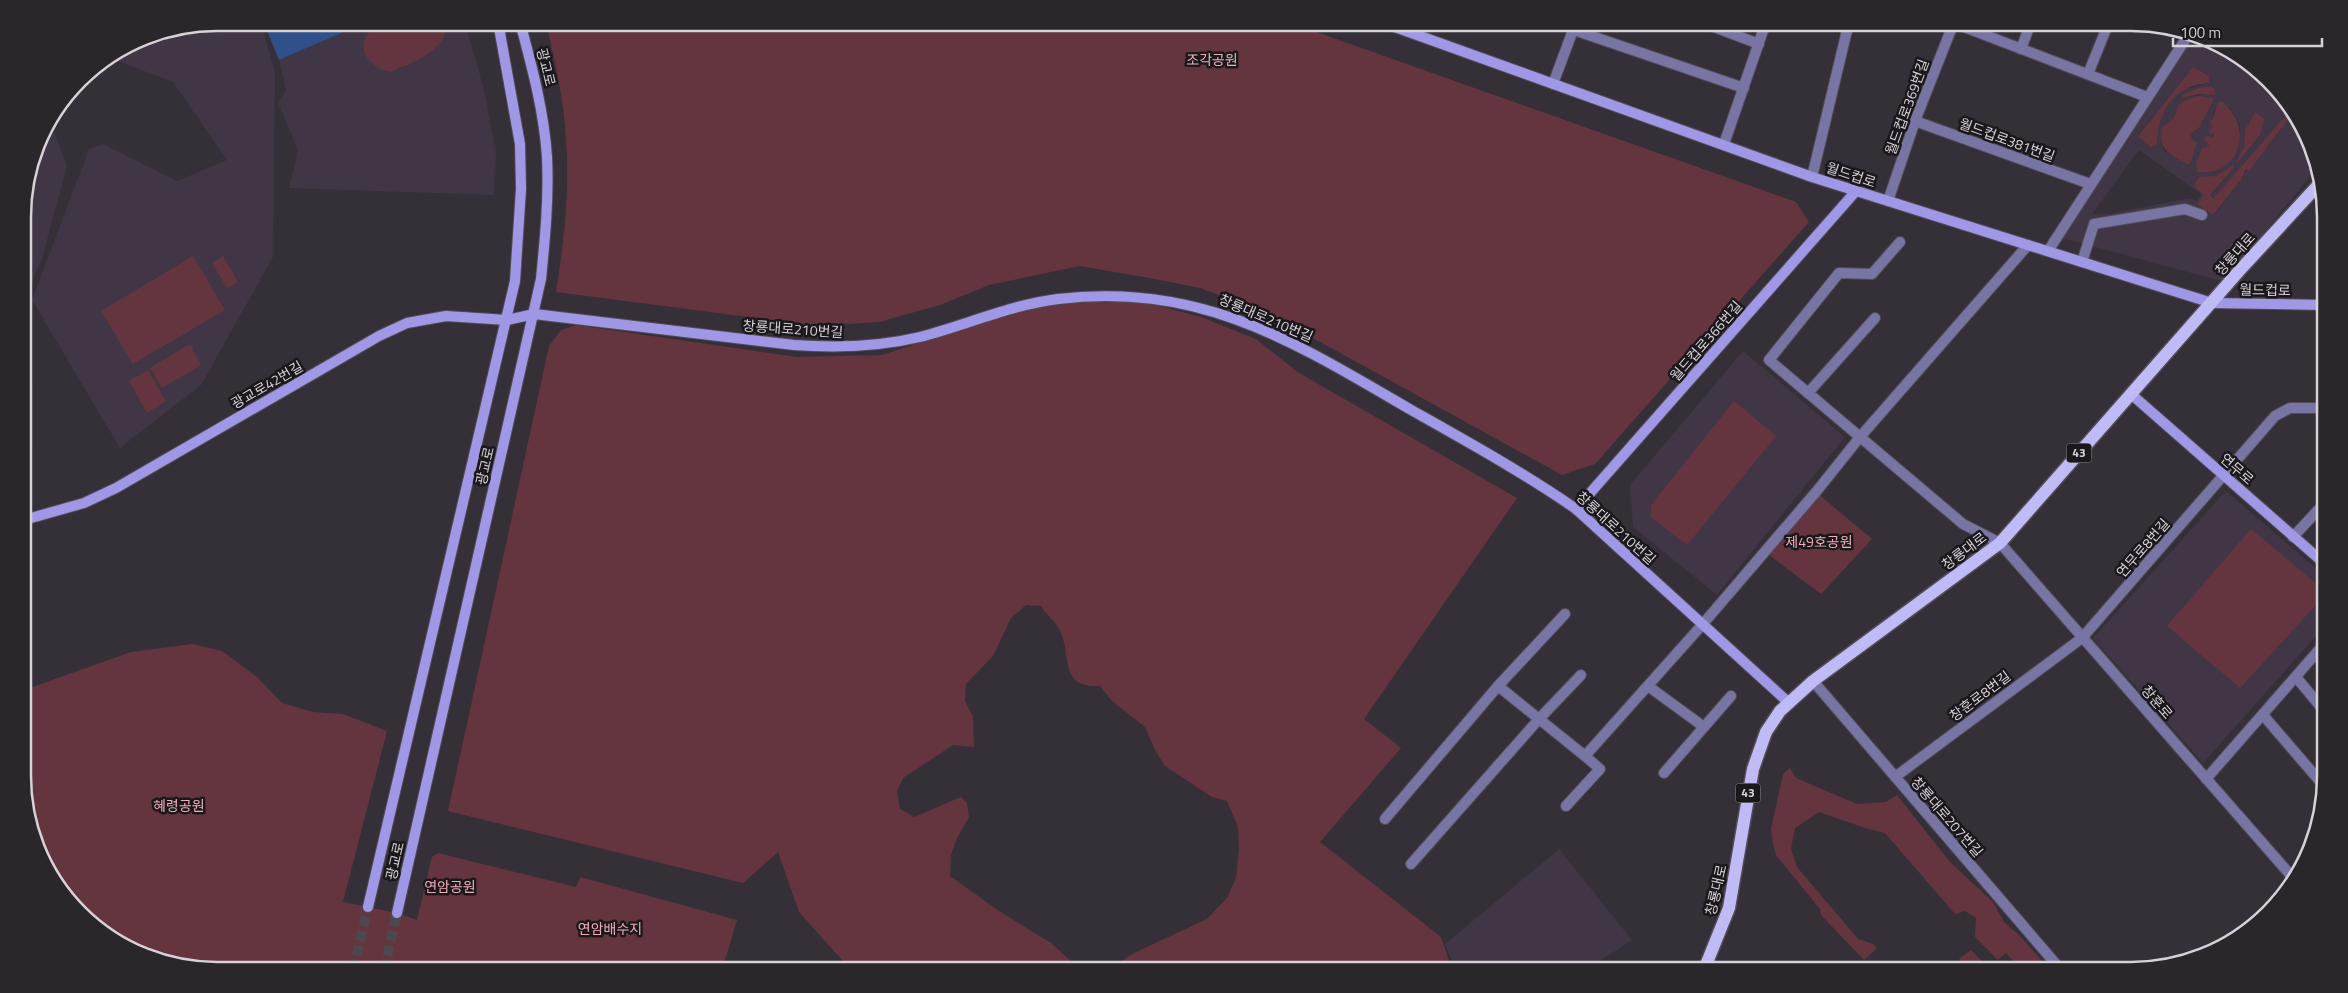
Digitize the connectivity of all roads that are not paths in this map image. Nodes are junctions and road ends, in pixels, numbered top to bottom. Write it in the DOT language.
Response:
graph roads {
  1 [pos="500,31"];
  2 [pos="522,31"];
  3 [pos="1406,31"];
  4 [pos="1573,31"];
  5 [pos="1589,31"];
  6 [pos="1724,31"];
  7 [pos="1763,31"];
  8 [pos="1847,31"];
  9 [pos="1950,31"];
  10 [pos="1974,31"];
  11 [pos="2028,31"];
  12 [pos="2105,31"];
  13 [pos="2185,40"];
  14 [pos="1759,44"];
  15 [pos="2021,49"];
  16 [pos="2088,74"];
  17 [pos="1554,84"];
  18 [pos="1744,88"];
  19 [pos="2147,97"];
  20 [pos="1915,121"];
  21 [pos="1724,144"];
  22 [pos="1812,177"];
  23 [pos="2090,184"];
  24 [pos="2314,189"];
  25 [pos="1856,191"];
  26 [pos="1888,201"];
  27 [pos="2202,215"];
  28 [pos="1900,242"];
  29 [pos="2028,245"];
  30 [pos="2048,251"];
  31 [pos="2082,262"];
  32 [pos="2212,303"];
  33 [pos="2317,305"];
  34 [pos="534,314"];
  35 [pos="1876,318"];
  36 [pos="508,320"];
  37 [pos="1808,393"];
  38 [pos="2131,394"];
  39 [pos="2317,408"];
  40 [pos="1860,437"];
  41 [pos="2224,476"];
  42 [pos="1576,509"];
  43 [pos="2317,511"];
  44 [pos="31,518"];
  45 [pos="2293,537"];
  46 [pos="2000,543"];
  47 [pos="2317,557"];
  48 [pos="1565,614"];
  49 [pos="1702,625"];
  50 [pos="2082,638"];
  51 [pos="2317,652"];
  52 [pos="1581,675"];
  53 [pos="2296,677"];
  54 [pos="1813,681"];
  55 [pos="1498,686"];
  56 [pos="1648,686"];
  57 [pos="1730,696"];
  58 [pos="1788,702"];
  59 [pos="2317,702"];
  60 [pos="2263,715"];
  61 [pos="1539,719"];
  62 [pos="1704,727"];
  63 [pos="1585,756"];
  64 [pos="1664,773"];
  65 [pos="1895,777"];
  66 [pos="2317,778"];
  67 [pos="2206,779"];
  68 [pos="1566,806"];
  69 [pos="1385,819"];
  70 [pos="1412,864"];
  71 [pos="2289,873"];
  72 [pos="368,907"];
  73 [pos="397,913"];
  74 [pos="1707,962"];
  75 [pos="2054,962"];
  1 -- 36 [label="street, 광교로"];
  2 -- 34 [label="street, 광교로"];
  3 -- 17 [label="street, 월드컵로"];
  4 -- 17 [label="street"];
  5 -- 18 [label="street"];
  6 -- 14 [label="street"];
  7 -- 14 [label="street"];
  8 -- 22 [label="street"];
  9 -- 20 [label="street, 월드컵로369번길"];
  10 -- 15 [label="street, 월드컵로369번길"];
  11 -- 15 [label="street"];
  12 -- 16 [label="street"];
  13 -- 19 [label="street"];
  14 -- 18 [label="street"];
  15 -- 16 [label="street, 월드컵로369번길"];
  16 -- 19 [label="street, 월드컵로369번길"];
  17 -- 21 [label="street, 월드컵로"];
  18 -- 21 [label="street"];
  19 -- 23 [label="street"];
  20 -- 23 [label="street, 월드컵로381번길"];
  20 -- 26 [label="street, 월드컵로369번길"];
  21 -- 22 [label="street, 월드컵로"];
  22 -- 25 [label="street, 월드컵로"];
  23 -- 30 [label="street"];
  24 -- 32 [label="main road, 창룡대로 / 43"];
  25 -- 26 [label="street, 월드컵로"];
  25 -- 42 [label="street, 월드컵로366번길"];
  26 -- 29 [label="street, 월드컵로"];
  27 -- 31 [label="street"];
  28 -- 37 [label="street"];
  29 -- 30 [label="street, 월드컵로"];
  29 -- 40 [label="street"];
  30 -- 31 [label="street, 월드컵로"];
  31 -- 32 [label="street, 월드컵로"];
  32 -- 33 [label="street, 월드컵로"];
  32 -- 38 [label="main road, 창룡대로 / 43"];
  34 -- 36 [label="street, 광교로42번길"];
  34 -- 42 [label="street, 창룡대로210번길"];
  34 -- 73 [label="street, 광교로"];
  35 -- 37 [label="street"];
  36 -- 44 [label="street, 광교로42번길"];
  36 -- 72 [label="street, 광교로"];
  37 -- 40 [label="street"];
  38 -- 41 [label="street, 연무로"];
  38 -- 46 [label="main road, 창룡대로 / 43"];
  39 -- 41 [label="street, 연무로8번길"];
  40 -- 46 [label="street"];
  40 -- 49 [label="street"];
  41 -- 45 [label="street, 연무로"];
  41 -- 50 [label="street, 연무로8번길"];
  42 -- 49 [label="street, 창룡대로210번길"];
  43 -- 45 [label="street"];
  45 -- 47 [label="street, 연무로"];
  46 -- 50 [label="street, 창훈로"];
  46 -- 54 [label="main road, 창룡대로 / 43"];
  48 -- 55 [label="street"];
  49 -- 56 [label="street"];
  49 -- 58 [label="street, 창룡대로210번길"];
  50 -- 65 [label="street, 창훈로8번길"];
  50 -- 67 [label="street, 창훈로"];
  51 -- 53 [label="street"];
  52 -- 61 [label="street"];
  53 -- 59 [label="street"];
  53 -- 60 [label="street"];
  54 -- 58 [label="main road, 창룡대로 / 43"];
  54 -- 65 [label="street, 창룡대로207번길"];
  55 -- 61 [label="street"];
  55 -- 69 [label="street"];
  56 -- 62 [label="street"];
  56 -- 63 [label="street"];
  57 -- 62 [label="street"];
  58 -- 74 [label="main road, 창룡대로 / 43"];
  60 -- 66 [label="street"];
  60 -- 67 [label="street"];
  61 -- 63 [label="street"];
  61 -- 70 [label="street"];
  62 -- 64 [label="street"];
  63 -- 68 [label="street"];
  65 -- 75 [label="street, 창룡대로207번길"];
  67 -- 71 [label="street, 창훈로"];
}
